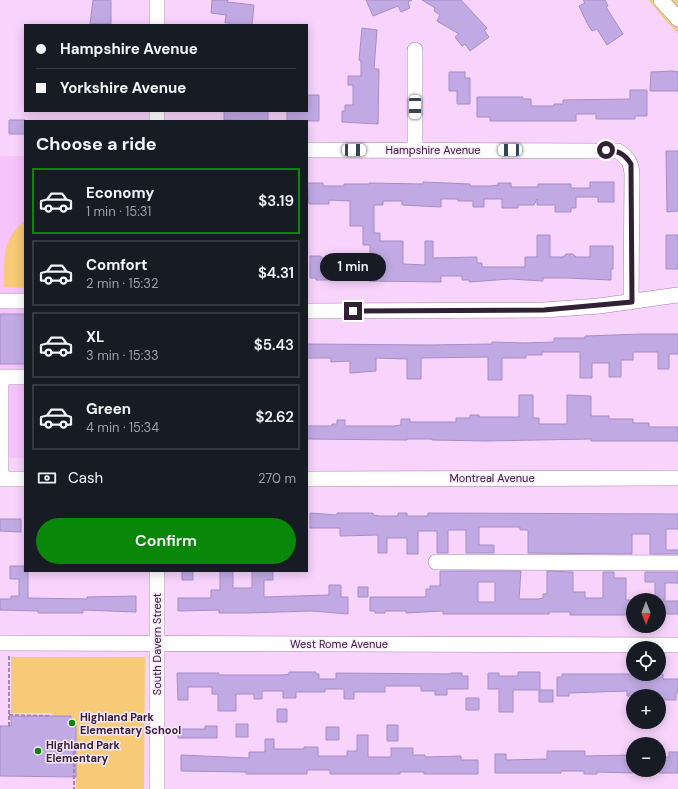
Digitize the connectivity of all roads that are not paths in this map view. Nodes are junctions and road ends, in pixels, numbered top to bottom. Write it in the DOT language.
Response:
graph roads {
  1 [pos="157,0"];
  2 [pos="661,0"];
  3 [pos="678,19"];
  4 [pos="157,24"];
  5 [pos="415,50"];
  6 [pos="308,150"];
  7 [pos="415,150"];
  8 [pos="678,295"];
  9 [pos="0,301"];
  10 [pos="24,301"];
  11 [pos="632,302"];
  12 [pos="308,311"];
  13 [pos="24,377"];
  14 [pos="678,478"];
  15 [pos="1,479"];
  16 [pos="24,479"];
  17 [pos="308,479"];
  18 [pos="436,562"];
  19 [pos="678,563"];
  20 [pos="157,572"];
  21 [pos="0,643"];
  22 [pos="157,644"];
  23 [pos="678,645"];
  24 [pos="157,789"];
  1 -- 4 [label="street"];
  2 -- 3 [label="street"];
  5 -- 7 [label="street"];
  6 -- 7 [label="street, Hampshire Avenue"];
  7 -- 11 [label="street, Hampshire Avenue"];
  8 -- 11 [label="street"];
  9 -- 10 [label="street"];
  11 -- 12 [label="street"];
  13 -- 15 [label="street"];
  14 -- 17 [label="street, Montreal Avenue"];
  15 -- 16 [label="street"];
  18 -- 19 [label="street"];
  20 -- 22 [label="street, South Davern Street"];
  21 -- 22 [label="street, West Rome Avenue"];
  22 -- 23 [label="street, West Rome Avenue"];
  22 -- 24 [label="street, South Davern Street"];
}
